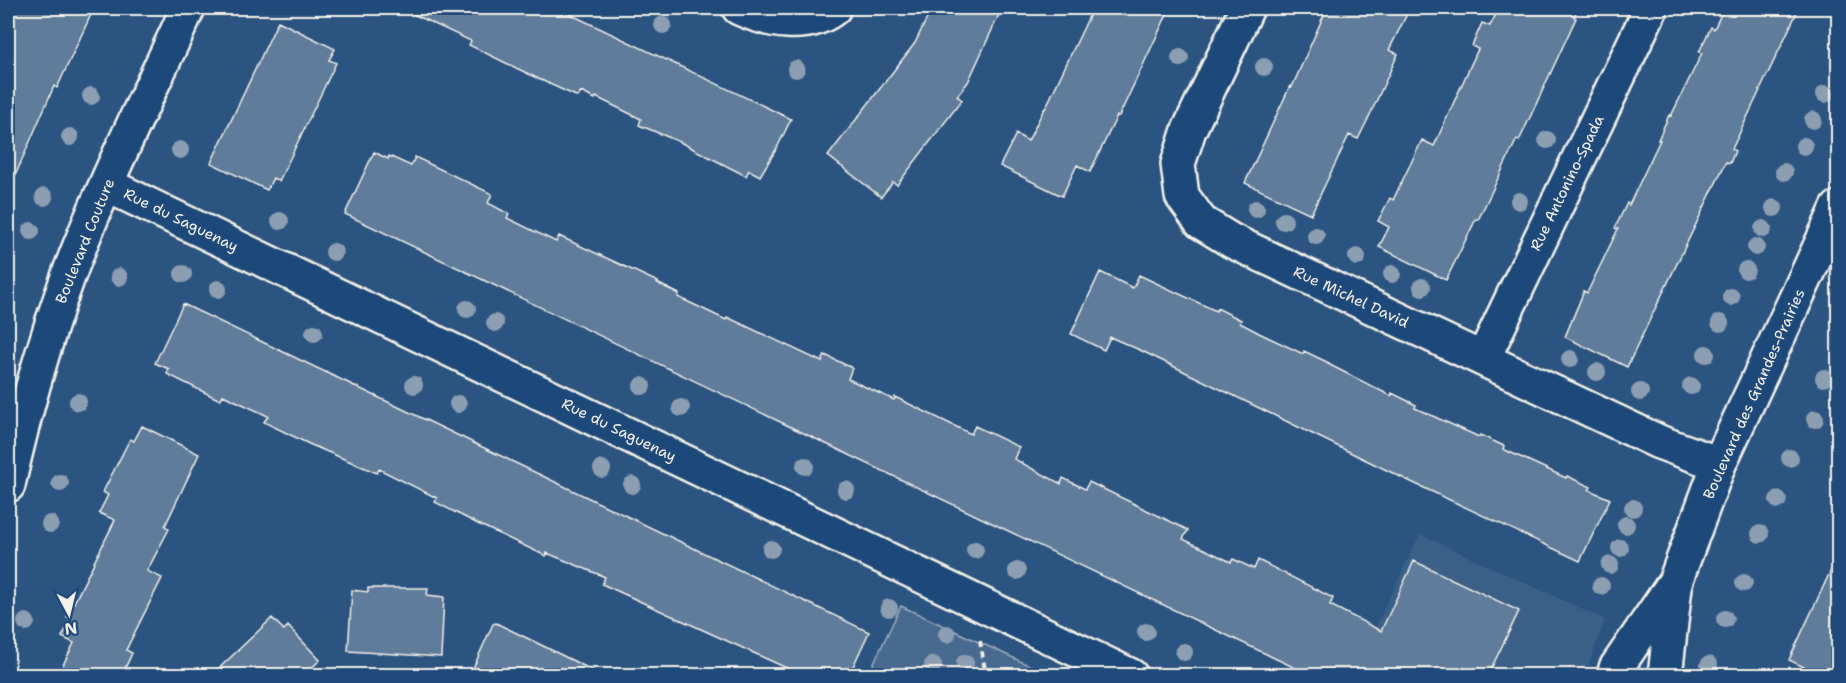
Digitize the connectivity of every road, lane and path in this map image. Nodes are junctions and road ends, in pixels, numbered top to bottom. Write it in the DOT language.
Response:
graph roads {
  1 [pos="188,8"];
  2 [pos="739,8"];
  3 [pos="834,8"];
  4 [pos="1248,8"];
  5 [pos="1651,8"];
  6 [pos="107,185"];
  7 [pos="1839,208"];
  8 [pos="1483,359"];
  9 [pos="1719,464"];
  10 [pos="8,485"];
  11 [pos="1675,582"];
  12 [pos="1131,675"];
  13 [pos="1614,675"];
  14 [pos="1665,675"];
  1 -- 6 [label="street, Boulevard Couture"];
  2 -- 3 [label="street"];
  4 -- 8 [label="street, Rue Michel David"];
  5 -- 8 [label="street, Rue Antonino-Spada"];
  6 -- 10 [label="street, Boulevard Couture"];
  6 -- 12 [label="street, Rue du Saguenay"];
  7 -- 9 [label="street, Boulevard des Grandes-Prairies"];
  8 -- 9 [label="street, Rue Michel David"];
  9 -- 11 [label="street, Boulevard des Grandes-Prairies"];
  11 -- 13 [label="street, Boulevard des Grandes-Prairies"];
  11 -- 14 [label="street, Boulevard des Grandes-Prairies"];
}
